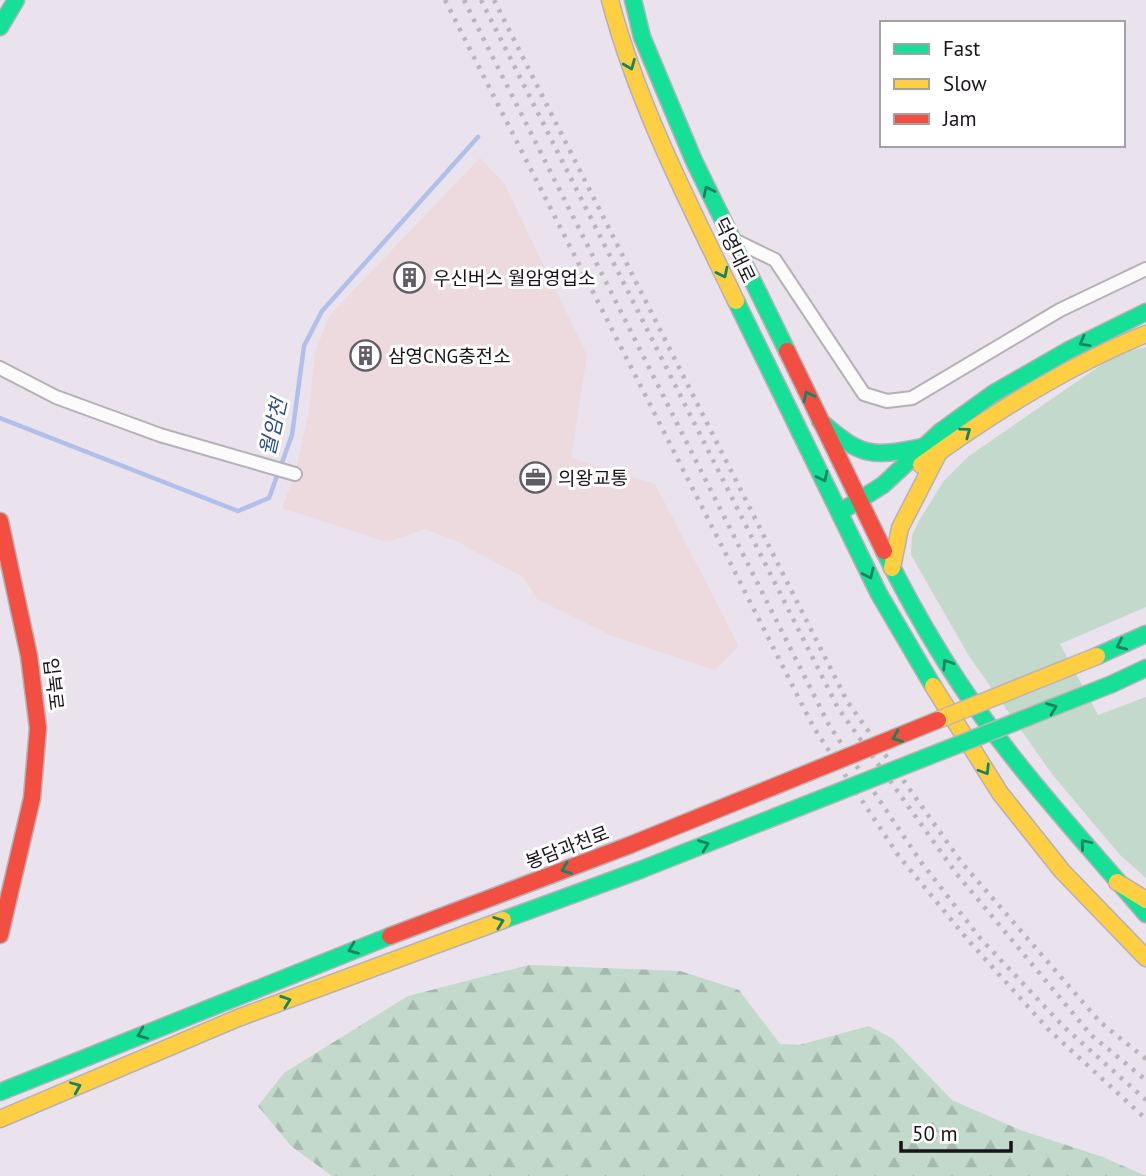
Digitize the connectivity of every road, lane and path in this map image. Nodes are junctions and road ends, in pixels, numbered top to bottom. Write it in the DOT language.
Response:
graph roads {
  1 [pos="16,0"];
  2 [pos="610,0"];
  3 [pos="633,0"];
  4 [pos="0,27"];
  5 [pos="731,238"];
  6 [pos="1146,269"];
  7 [pos="1146,312"];
  8 [pos="1146,334"];
  9 [pos="0,368"];
  10 [pos="820,421"];
  11 [pos="932,449"];
  12 [pos="295,474"];
  13 [pos="859,501"];
  14 [pos="840,512"];
  15 [pos="0,521"];
  16 [pos="892,568"];
  17 [pos="1146,634"];
  18 [pos="1146,668"];
  19 [pos="1117,882"];
  20 [pos="1146,900"];
  21 [pos="1146,914"];
  22 [pos="0,935"];
  23 [pos="1146,958"];
  24 [pos="0,1092"];
  25 [pos="6,1116"];
  1 -- 4 [label="main road"];
  2 -- 14 [label="main road, 덕영대로, one-way"];
  5 -- 3 [label="main road, 덕영대로, one-way"];
  5 -- 6 [label="street"];
  10 -- 5 [label="main road, 덕영대로, one-way"];
  7 -- 11 [label="main road, one-way"];
  11 -- 8 [label="main road, one-way"];
  9 -- 12 [label="street"];
  10 -- 11 [label="main road"];
  10 -- 13 [label="main road, 덕영대로"];
  11 -- 13 [label="main road"];
  11 -- 16 [label="main road"];
  13 -- 14 [label="main road"];
  13 -- 16 [label="main road, 덕영대로"];
  14 -- 23 [label="main road, 덕영대로, one-way"];
  15 -- 22 [label="main road, 입북로"];
  19 -- 16 [label="main road, 덕영대로, one-way"];
  17 -- 24 [label="main road, 봉담과천로, one-way, bridge"];
  25 -- 18 [label="main road, one-way, bridge"];
  19 -- 20 [label="main road"];
  19 -- 21 [label="main road, 덕영대로"];
}
